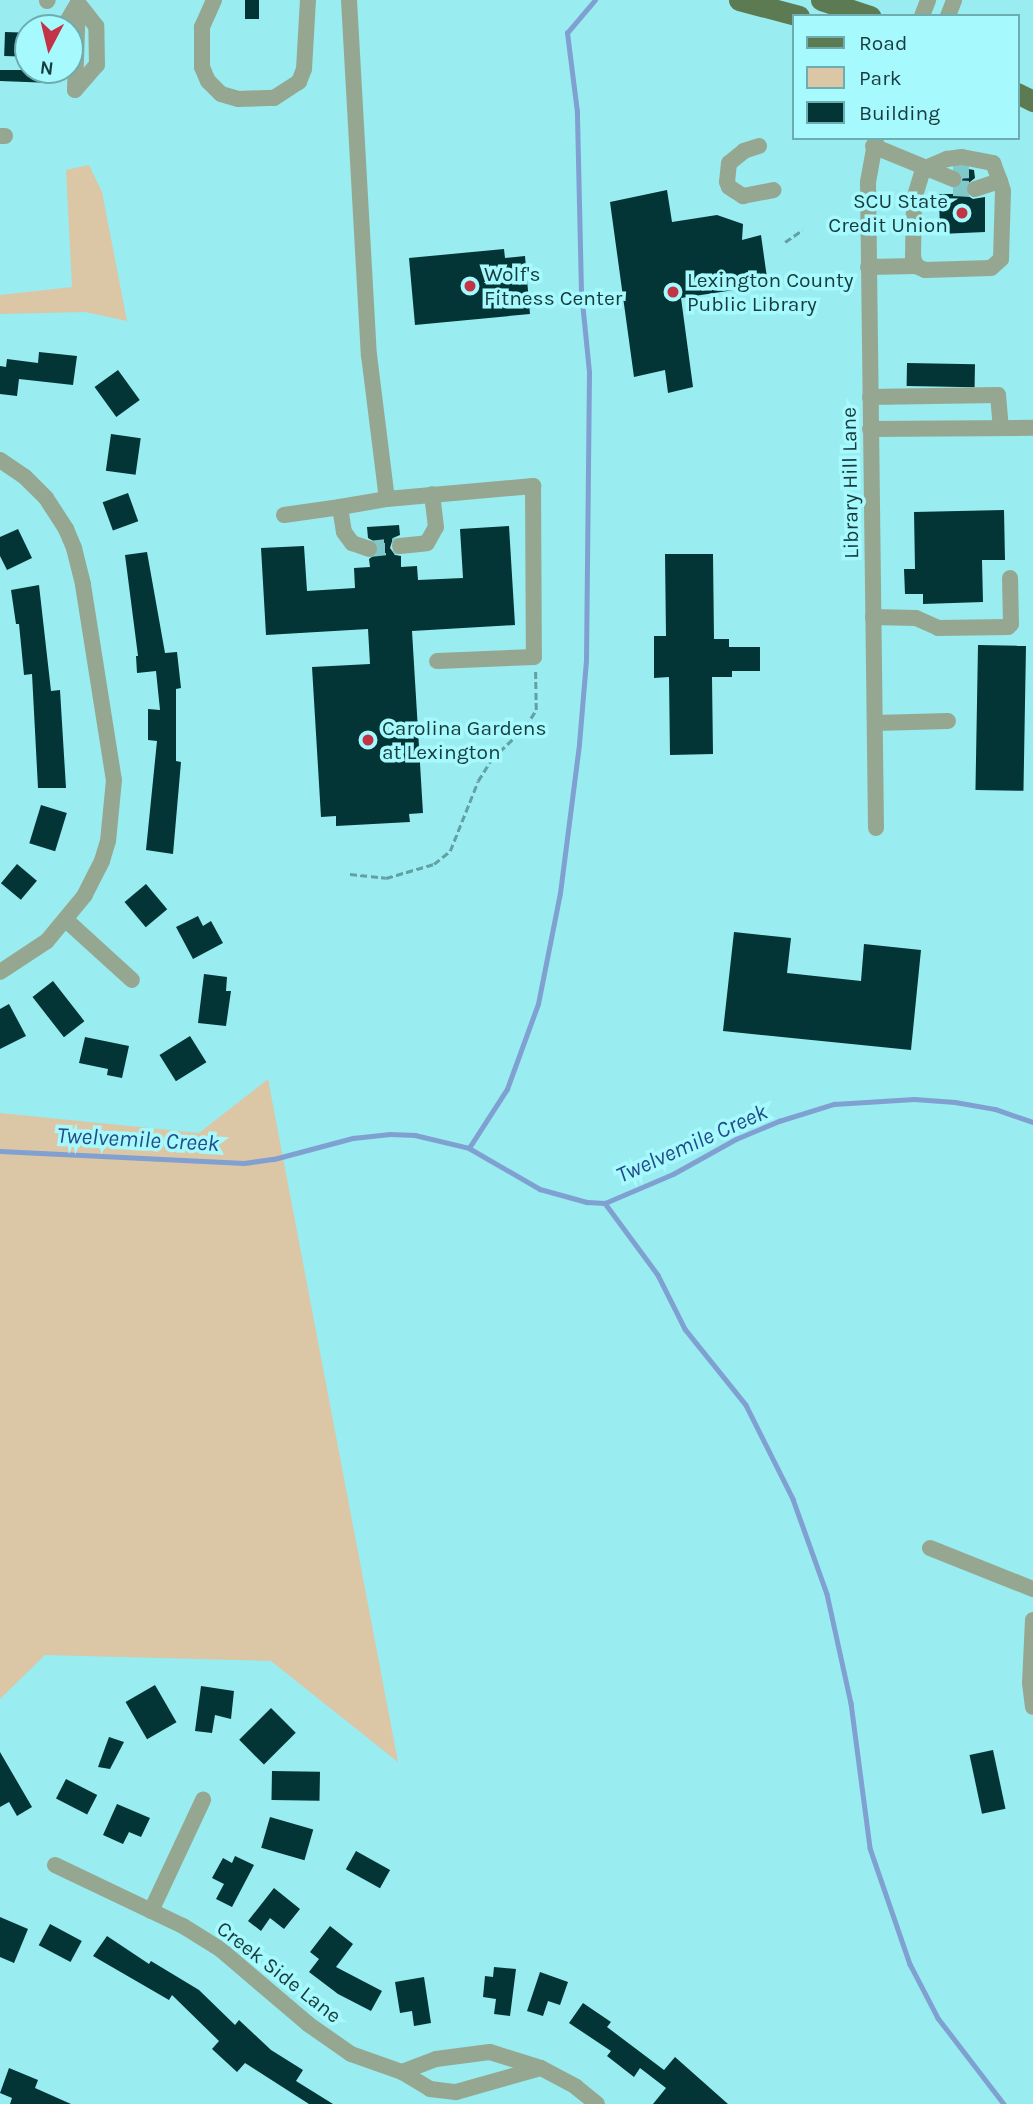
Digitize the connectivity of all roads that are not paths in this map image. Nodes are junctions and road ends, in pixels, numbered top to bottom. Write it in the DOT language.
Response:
graph roads {
  1 [pos="214,0"];
  2 [pos="308,0"];
  3 [pos="349,0"];
  4 [pos="739,0"];
  5 [pos="821,0"];
  6 [pos="78,1"];
  7 [pos="792,14"];
  8 [pos="864,14"];
  9 [pos="72,84"];
  10 [pos="74,84"];
  11 [pos="75,90"];
  12 [pos="874,142"];
  13 [pos="759,146"];
  14 [pos="923,169"];
  15 [pos="953,179"];
  16 [pos="975,179"];
  17 [pos="1000,181"];
  18 [pos="773,190"];
  19 [pos="916,266"];
  20 [pos="868,267"];
  21 [pos="870,397"];
  22 [pos="1001,428"];
  23 [pos="1033,428"];
  24 [pos="870,429"];
  25 [pos="0,460"];
  26 [pos="432,494"];
  27 [pos="387,499"];
  28 [pos="340,507"];
  29 [pos="284,515"];
  30 [pos="400,546"];
  31 [pos="369,549"];
  32 [pos="1010,578"];
  33 [pos="873,617"];
  34 [pos="437,661"];
  35 [pos="948,721"];
  36 [pos="875,723"];
  37 [pos="876,828"];
  38 [pos="66,920"];
  39 [pos="0,972"];
  40 [pos="132,980"];
  41 [pos="930,1548"];
  42 [pos="1033,1589"];
  43 [pos="1033,1620"];
  44 [pos="1033,1707"];
  45 [pos="202,1800"];
  46 [pos="55,1865"];
  47 [pos="152,1911"];
  48 [pos="541,2068"];
  49 [pos="402,2072"];
  50 [pos="597,2104"];
  1 -- 2 [label="street"];
  3 -- 27 [label="street"];
  4 -- 7 [label="main road"];
  5 -- 8 [label="main road"];
  6 -- 11 [label="street"];
  9 -- 11 [label="street"];
  10 -- 11 [label="street"];
  12 -- 14 [label="street"];
  12 -- 20 [label="street, Library Hill Lane"];
  13 -- 18 [label="street"];
  14 -- 15 [label="street"];
  14 -- 17 [label="street"];
  14 -- 19 [label="street"];
  16 -- 17 [label="street"];
  17 -- 19 [label="street"];
  19 -- 20 [label="street"];
  20 -- 21 [label="street, Library Hill Lane"];
  21 -- 22 [label="street"];
  21 -- 24 [label="street, Library Hill Lane"];
  22 -- 23 [label="street"];
  22 -- 24 [label="street"];
  24 -- 33 [label="street, Library Hill Lane"];
  25 -- 38 [label="street"];
  26 -- 27 [label="street"];
  26 -- 30 [label="street"];
  26 -- 34 [label="street"];
  27 -- 28 [label="street"];
  28 -- 29 [label="street"];
  28 -- 31 [label="street"];
  32 -- 33 [label="street"];
  33 -- 36 [label="street, Library Hill Lane"];
  35 -- 36 [label="street"];
  36 -- 37 [label="street, Library Hill Lane"];
  38 -- 39 [label="street"];
  38 -- 40 [label="street"];
  41 -- 42 [label="street"];
  43 -- 44 [label="street"];
  45 -- 47 [label="street"];
  46 -- 47 [label="street, Creek Side Lane"];
  47 -- 49 [label="street, Creek Side Lane"];
  48 -- 49 [label="street"];
  48 -- 49 [label="street, Creek Side Lane"];
  48 -- 50 [label="street"];
}
